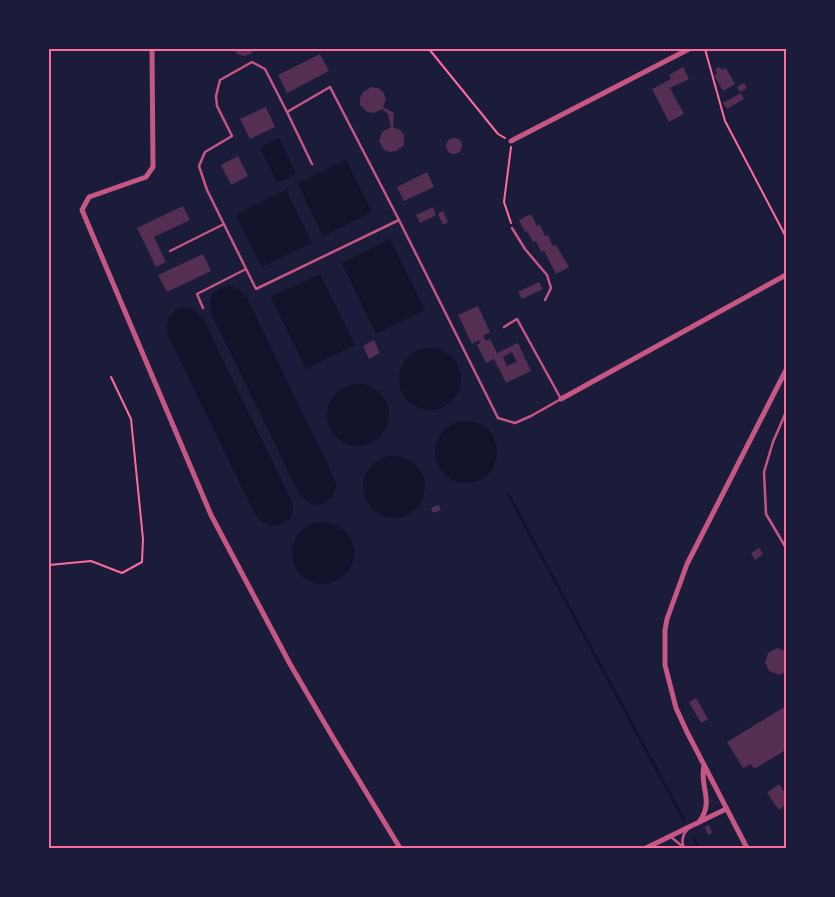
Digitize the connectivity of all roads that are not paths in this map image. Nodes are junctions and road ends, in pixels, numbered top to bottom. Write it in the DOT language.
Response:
graph roads {
  1 [pos="152,49"];
  2 [pos="689,49"];
  3 [pos="287,112"];
  4 [pos="511,141"];
  5 [pos="312,164"];
  6 [pos="399,220"];
  7 [pos="224,224"];
  8 [pos="512,228"];
  9 [pos="170,251"];
  10 [pos="246,269"];
  11 [pos="786,275"];
  12 [pos="545,300"];
  13 [pos="203,308"];
  14 [pos="504,327"];
  15 [pos="786,370"];
  16 [pos="561,399"];
  17 [pos="786,412"];
  18 [pos="786,548"];
  19 [pos="704,766"];
  20 [pos="726,809"];
  21 [pos="698,822"];
  22 [pos="691,826"];
  23 [pos="670,836"];
  24 [pos="400,848"];
  25 [pos="646,848"];
  26 [pos="684,848"];
  27 [pos="747,848"];
  1 -- 24 [label="street"];
  2 -- 4 [label="street"];
  3 -- 5 [label="lane"];
  3 -- 6 [label="lane"];
  3 -- 7 [label="lane"];
  6 -- 10 [label="lane"];
  6 -- 16 [label="lane"];
  7 -- 9 [label="lane"];
  7 -- 10 [label="lane"];
  8 -- 12 [label="lane"];
  10 -- 13 [label="lane"];
  11 -- 16 [label="street"];
  14 -- 16 [label="lane"];
  15 -- 19 [label="street"];
  17 -- 18 [label="lane"];
  19 -- 20 [label="street"];
  19 -- 21 [label="street"];
  20 -- 21 [label="street"];
  20 -- 27 [label="street"];
  21 -- 22 [label="street"];
  22 -- 23 [label="street"];
  22 -- 26 [label="lane"];
  23 -- 25 [label="street"];
  23 -- 26 [label="lane"];
}
